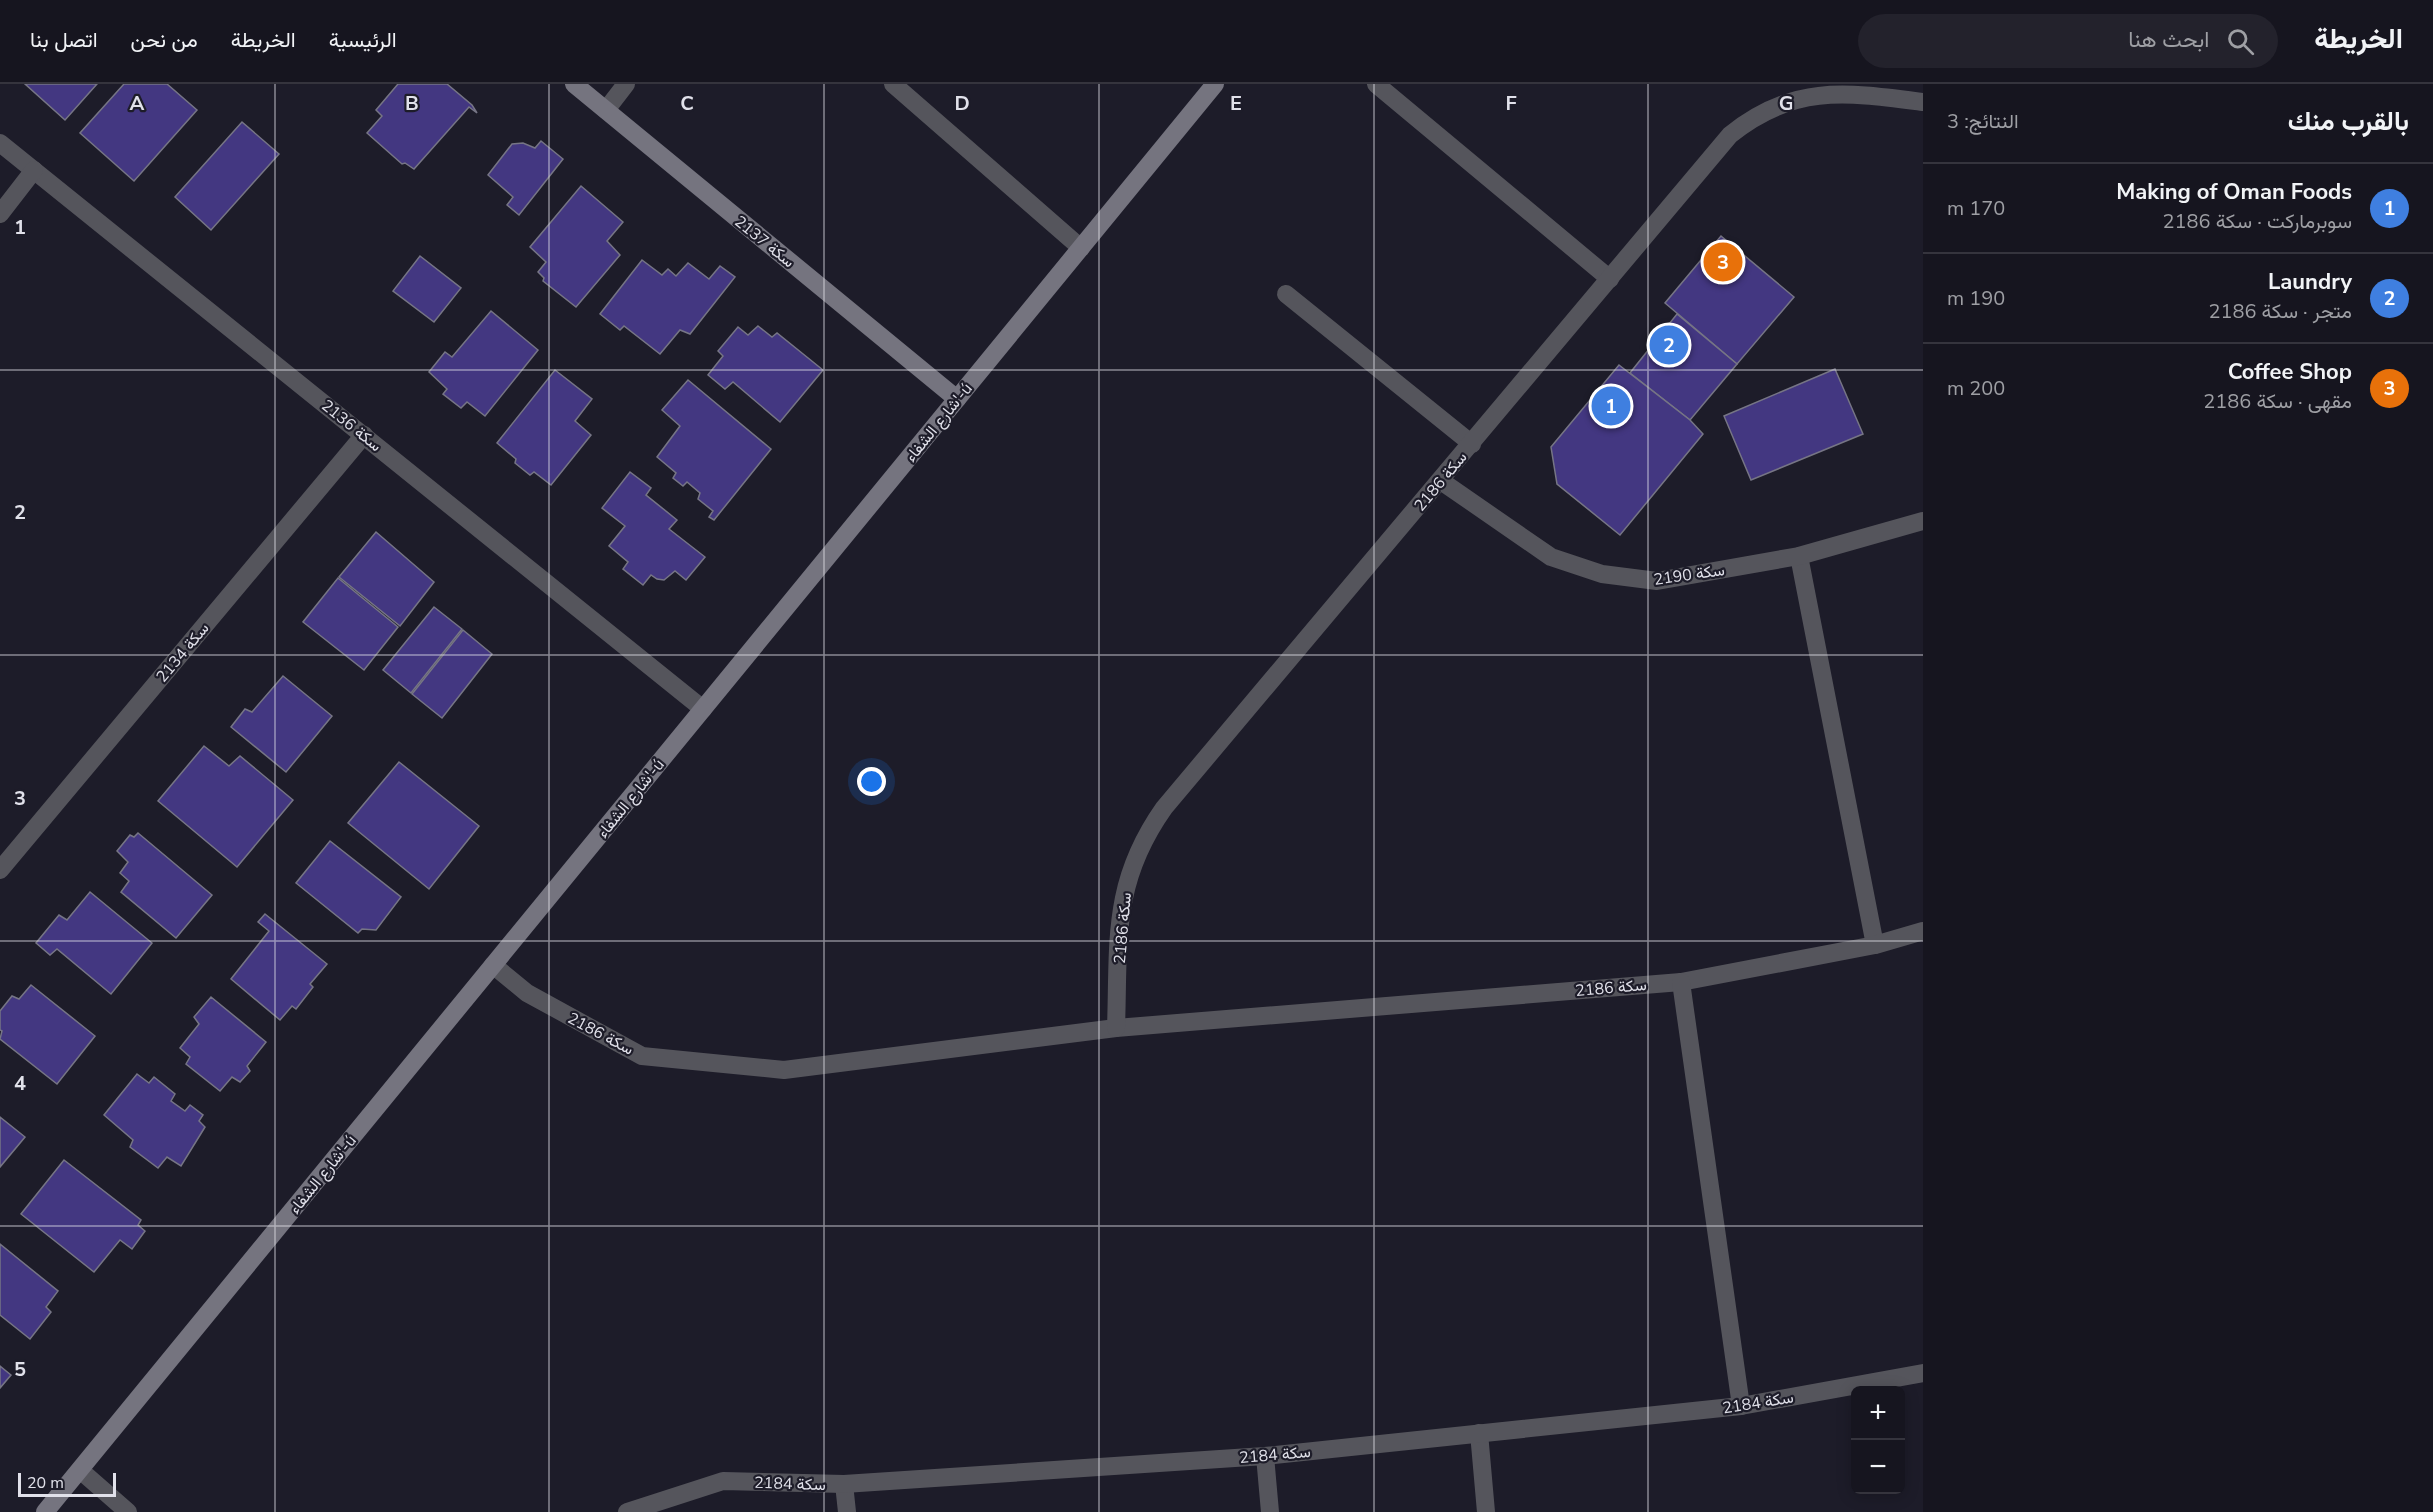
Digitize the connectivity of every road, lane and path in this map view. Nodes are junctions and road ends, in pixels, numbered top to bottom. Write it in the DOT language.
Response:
graph roads {
  1 [pos="574,84"];
  2 [pos="626,84"];
  3 [pos="893,84"];
  4 [pos="1215,84"];
  5 [pos="1376,84"];
  6 [pos="1923,102"];
  7 [pos="606,110"];
  8 [pos="0,143"];
  9 [pos="34,170"];
  10 [pos="0,214"];
  11 [pos="1081,248"];
  12 [pos="1610,279"];
  13 [pos="1286,294"];
  14 [pos="957,399"];
  15 [pos="364,435"];
  16 [pos="1472,444"];
  17 [pos="1441,481"];
  18 [pos="1923,521"];
  19 [pos="1799,556"];
  20 [pos="703,709"];
  21 [pos="0,870"];
  22 [pos="1923,931"];
  23 [pos="1875,945"];
  24 [pos="493,965"];
  25 [pos="1682,982"];
  26 [pos="1116,1028"];
  27 [pos="1923,1373"];
  28 [pos="1741,1406"];
  29 [pos="1479,1433"];
  30 [pos="1265,1456"];
  31 [pos="80,1470"];
  32 [pos="844,1484"];
  33 [pos="45,1512"];
  34 [pos="128,1512"];
  35 [pos="627,1512"];
  36 [pos="847,1512"];
  37 [pos="1270,1512"];
  38 [pos="1486,1512"];
  1 -- 7 [label="street, سكة 2137"];
  2 -- 7 [label="street"];
  3 -- 11 [label="street"];
  4 -- 11 [label="street, شارع الشفاء'-ú"];
  5 -- 12 [label="street"];
  6 -- 12 [label="street, سكة 2186"];
  7 -- 14 [label="street, سكة 2137"];
  8 -- 9 [label="street, سكة 2136"];
  9 -- 10 [label="street"];
  9 -- 15 [label="street, سكة 2136"];
  11 -- 14 [label="street, شارع الشفاء'-ú"];
  12 -- 16 [label="street, سكة 2186"];
  13 -- 16 [label="street"];
  14 -- 20 [label="street, شارع الشفاء'-ú"];
  15 -- 20 [label="street, سكة 2136"];
  15 -- 21 [label="street, سكة 2134"];
  16 -- 17 [label="street, سكة 2186"];
  17 -- 19 [label="street, سكة 2190"];
  17 -- 26 [label="street, سكة 2186"];
  18 -- 19 [label="street, سكة 2190"];
  19 -- 23 [label="street"];
  20 -- 24 [label="street, شارع الشفاء'-ú"];
  22 -- 23 [label="street, سكة 2186"];
  23 -- 25 [label="street, سكة 2186"];
  24 -- 26 [label="street, سكة 2186"];
  24 -- 31 [label="street, شارع الشفاء'-ú"];
  25 -- 26 [label="street, سكة 2186"];
  25 -- 28 [label="street"];
  27 -- 28 [label="street, سكة 2184"];
  28 -- 29 [label="street, سكة 2184"];
  29 -- 30 [label="street, سكة 2184"];
  29 -- 38 [label="street"];
  30 -- 32 [label="street, سكة 2184"];
  30 -- 37 [label="street"];
  31 -- 33 [label="street, شارع الشفاء'-ú"];
  31 -- 34 [label="street"];
  32 -- 35 [label="street, سكة 2184"];
  32 -- 36 [label="street"];
}
